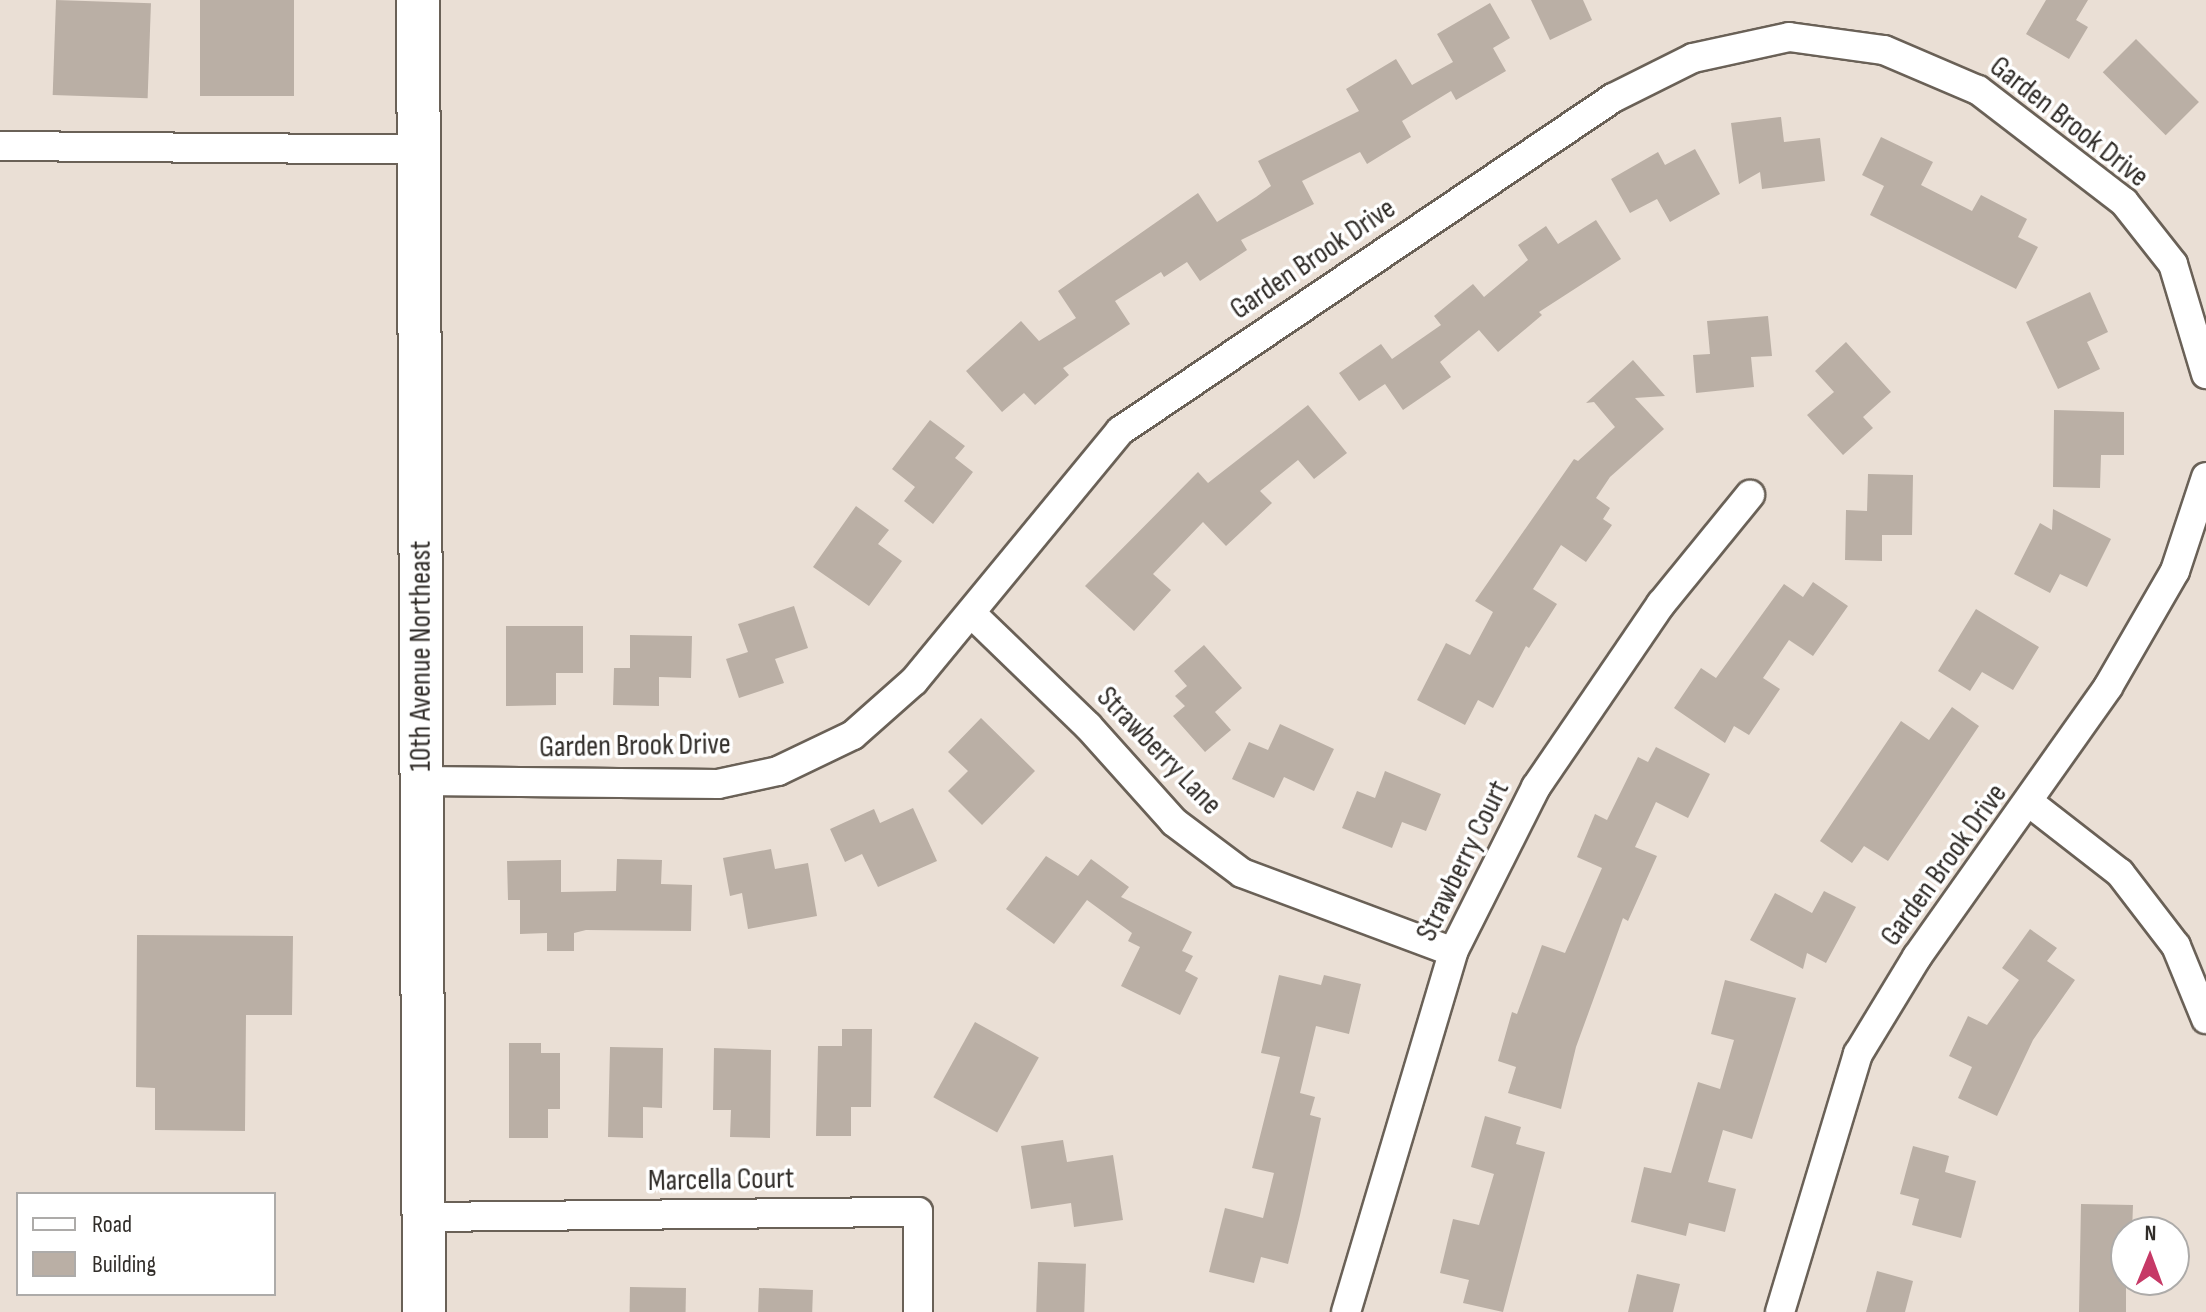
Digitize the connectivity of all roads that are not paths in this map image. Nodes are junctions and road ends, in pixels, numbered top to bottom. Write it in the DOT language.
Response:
graph roads {
  1 [pos="418,0"];
  2 [pos="0,146"];
  3 [pos="419,150"];
  4 [pos="2206,374"];
  5 [pos="2206,477"];
  6 [pos="1750,495"];
  7 [pos="972,614"];
  8 [pos="422,781"];
  9 [pos="2030,803"];
  10 [pos="1453,952"];
  11 [pos="2206,1019"];
  12 [pos="424,1217"];
  13 [pos="424,1312"];
  14 [pos="918,1312"];
  15 [pos="1346,1312"];
  16 [pos="1780,1312"];
  1 -- 3 [label="street, 10th Avenue Northeast"];
  2 -- 3 [label="street"];
  3 -- 8 [label="street, 10th Avenue Northeast"];
  4 -- 7 [label="street, Garden Brook Drive"];
  5 -- 9 [label="street, Garden Brook Drive"];
  6 -- 10 [label="street, Strawberry Court"];
  7 -- 8 [label="street, Garden Brook Drive"];
  7 -- 10 [label="street, Strawberry Lane"];
  8 -- 12 [label="street, 10th Avenue Northeast"];
  9 -- 11 [label="street"];
  9 -- 16 [label="street, Garden Brook Drive"];
  10 -- 15 [label="street, Strawberry Court"];
  12 -- 13 [label="street, 10th Avenue Northeast"];
  12 -- 14 [label="street, Marcella Court"];
}
